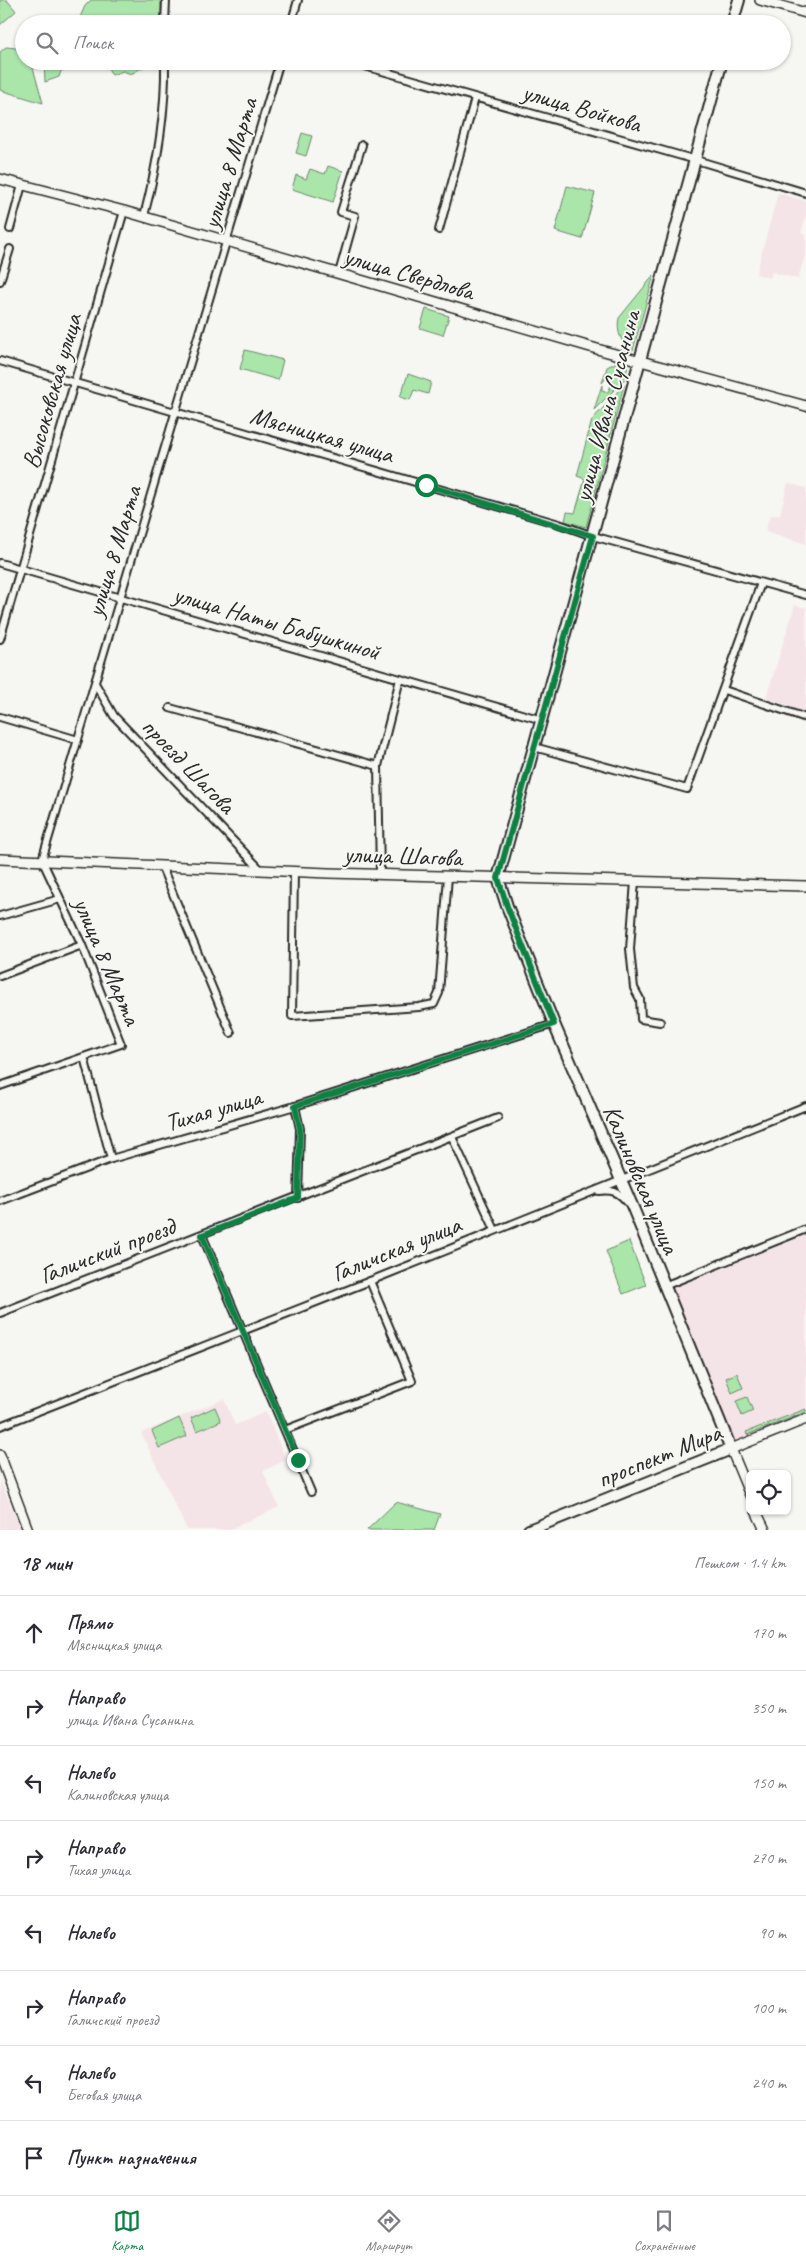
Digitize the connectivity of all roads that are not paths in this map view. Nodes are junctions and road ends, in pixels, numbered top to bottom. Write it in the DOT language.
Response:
graph roads {
  1 [pos="166,0"];
  2 [pos="298,0"];
  3 [pos="739,0"];
  4 [pos="760,0"];
  5 [pos="806,13"];
  6 [pos="165,15"];
  7 [pos="294,15"];
  8 [pos="735,15"];
  9 [pos="165,70"];
  10 [pos="277,70"];
  11 [pos="378,70"];
  12 [pos="720,70"];
  13 [pos="475,98"];
  14 [pos="362,145"];
  15 [pos="696,160"];
  16 [pos="0,179"];
  17 [pos="22,185"];
  18 [pos="806,193"];
  19 [pos="124,211"];
  20 [pos="144,216"];
  21 [pos="10,229"];
  22 [pos="439,230"];
  23 [pos="226,240"];
  24 [pos="10,249"];
  25 [pos="339,274"];
  26 [pos="0,282"];
  27 [pos="0,361"];
  28 [pos="641,361"];
  29 [pos="74,383"];
  30 [pos="806,406"];
  31 [pos="175,412"];
  32 [pos="593,536"];
  33 [pos="0,563"];
  34 [pos="20,569"];
  35 [pos="761,583"];
  36 [pos="806,595"];
  37 [pos="120,598"];
  38 [pos="0,640"];
  39 [pos="400,679"];
  40 [pos="94,684"];
  41 [pos="724,690"];
  42 [pos="170,708"];
  43 [pos="0,717"];
  44 [pos="806,718"];
  45 [pos="542,720"];
  46 [pos="78,740"];
  47 [pos="534,747"];
  48 [pos="378,766"];
  49 [pos="0,859"];
  50 [pos="42,860"];
  51 [pos="161,865"];
  52 [pos="261,870"];
  53 [pos="294,871"];
  54 [pos="380,874"];
  55 [pos="448,876"];
  56 [pos="498,878"];
  57 [pos="635,881"];
  58 [pos="806,886"];
  59 [pos="60,899"];
  60 [pos="0,916"];
  61 [pos="82,945"];
  62 [pos="0,976"];
  63 [pos="660,1022"];
  64 [pos="554,1024"];
  65 [pos="231,1033"];
  66 [pos="84,1057"];
  67 [pos="0,1086"];
  68 [pos="295,1106"];
  69 [pos="806,1106"];
  70 [pos="498,1118"];
  71 [pos="452,1137"];
  72 [pos="111,1159"];
  73 [pos="620,1180"];
  74 [pos="588,1193"];
  75 [pos="298,1198"];
  76 [pos="0,1201"];
  77 [pos="633,1208"];
  78 [pos="806,1229"];
  79 [pos="495,1230"];
  80 [pos="202,1235"];
  81 [pos="370,1281"];
  82 [pos="664,1286"];
  83 [pos="0,1313"];
  84 [pos="242,1330"];
  85 [pos="806,1419"];
  86 [pos="0,1426"];
  87 [pos="285,1430"];
  88 [pos="730,1449"];
  89 [pos="0,1455"];
  90 [pos="746,1486"];
  91 [pos="311,1492"];
  92 [pos="758,1515"];
  93 [pos="28,1530"];
  94 [pos="529,1530"];
  95 [pos="765,1530"];
  1 -- 6 [label="street"];
  2 -- 7 [label="street"];
  3 -- 8 [label="main road"];
  4 -- 5 [label="street"];
  9 -- 20 [label="street"];
  10 -- 23 [label="street, улица 8 Марта"];
  11 -- 13 [label="street, улица Войкова"];
  12 -- 15 [label="main road, улица Ивана Сусанина"];
  13 -- 15 [label="street, улица Войкова"];
  13 -- 22 [label="street"];
  14 -- 25 [label="street"];
  15 -- 18 [label="street, улица Войкова"];
  15 -- 28 [label="main road, улица Ивана Сусанина"];
  16 -- 17 [label="street, улица Свердлова"];
  17 -- 19 [label="street, улица Свердлова"];
  17 -- 21 [label="street"];
  19 -- 20 [label="street, улица Свердлова"];
  19 -- 29 [label="street, Высоковская улица"];
  20 -- 23 [label="street, улица Свердлова"];
  23 -- 25 [label="street, улица Свердлова"];
  23 -- 31 [label="street, улица 8 Марта"];
  24 -- 26 [label="street"];
  25 -- 28 [label="street, улица Свердлова"];
  27 -- 29 [label="street, Мясницкая улица"];
  28 -- 30 [label="street, улица Свердлова"];
  28 -- 32 [label="main road, улица Ивана Сусанина"];
  29 -- 31 [label="street, Мясницкая улица"];
  29 -- 34 [label="street, Высоковская улица"];
  31 -- 32 [label="street, Мясницкая улица"];
  31 -- 37 [label="street, улица 8 Марта"];
  32 -- 35 [label="street, Мясницкая улица"];
  32 -- 45 [label="main road, улица Ивана Сусанина"];
  33 -- 34 [label="street, улица Наты Бабушкиной"];
  34 -- 37 [label="street, улица Наты Бабушкиной"];
  34 -- 38 [label="street, Высоковская улица"];
  35 -- 36 [label="street, Мясницкая улица"];
  35 -- 41 [label="street"];
  37 -- 39 [label="street, улица Наты Бабушкиной"];
  37 -- 40 [label="street, улица 8 Марта"];
  39 -- 45 [label="street, улица Наты Бабушкиной"];
  39 -- 48 [label="street"];
  40 -- 46 [label="street, улица 8 Марта"];
  40 -- 52 [label="street, проезд Шагова"];
  41 -- 44 [label="street"];
  41 -- 47 [label="street"];
  42 -- 48 [label="street"];
  43 -- 46 [label="street"];
  45 -- 47 [label="main road, улица Ивана Сусанина"];
  46 -- 50 [label="street, улица 8 Марта"];
  47 -- 56 [label="main road, улица Ивана Сусанина"];
  48 -- 54 [label="street"];
  49 -- 50 [label="street, улица Шагова"];
  50 -- 51 [label="street, улица Шагова"];
  50 -- 59 [label="street, улица 8 Марта"];
  51 -- 52 [label="street, улица Шагова"];
  51 -- 65 [label="street"];
  52 -- 53 [label="street, улица Шагова"];
  53 -- 54 [label="street, улица Шагова"];
  53 -- 55 [label="street"];
  54 -- 55 [label="street, улица Шагова"];
  55 -- 56 [label="street, улица Шагова"];
  56 -- 57 [label="street, улица Шагова"];
  56 -- 64 [label="main road, Калиновская улица"];
  57 -- 58 [label="street, улица Шагова"];
  57 -- 63 [label="street"];
  59 -- 60 [label="street"];
  59 -- 61 [label="street, улица 8 Марта"];
  61 -- 62 [label="street"];
  61 -- 66 [label="street, улица 8 Марта"];
  64 -- 68 [label="street, Тихая улица"];
  64 -- 73 [label="main road, Калиновская улица"];
  66 -- 67 [label="street"];
  66 -- 72 [label="street"];
  68 -- 72 [label="street, Тихая улица"];
  68 -- 75 [label="street"];
  69 -- 73 [label="street, Галичская улица"];
  70 -- 71 [label="street, Галичский проезд"];
  71 -- 75 [label="street, Галичский проезд"];
  71 -- 79 [label="street"];
  72 -- 76 [label="street, Тихая улица"];
  73 -- 74 [label="street, Галичская улица"];
  73 -- 77 [label="main road, Калиновская улица"];
  74 -- 77 [label="street"];
  74 -- 79 [label="street, Галичская улица"];
  75 -- 80 [label="street, Галичский проезд"];
  77 -- 82 [label="main road, Калиновская улица"];
  78 -- 82 [label="street"];
  79 -- 81 [label="street, Галичская улица"];
  80 -- 83 [label="street, Галичский проезд"];
  80 -- 84 [label="street"];
  81 -- 84 [label="street, Галичская улица"];
  81 -- 87 [label="street"];
  82 -- 88 [label="main road, Калиновская улица"];
  84 -- 86 [label="street, Галичская улица"];
  84 -- 87 [label="street"];
  85 -- 88 [label="street, проспект Мира"];
  87 -- 91 [label="street"];
  88 -- 90 [label="street, Калиновская улица"];
  88 -- 94 [label="main road, проспект Мира"];
  89 -- 93 [label="street"];
  92 -- 95 [label="street"];
}
